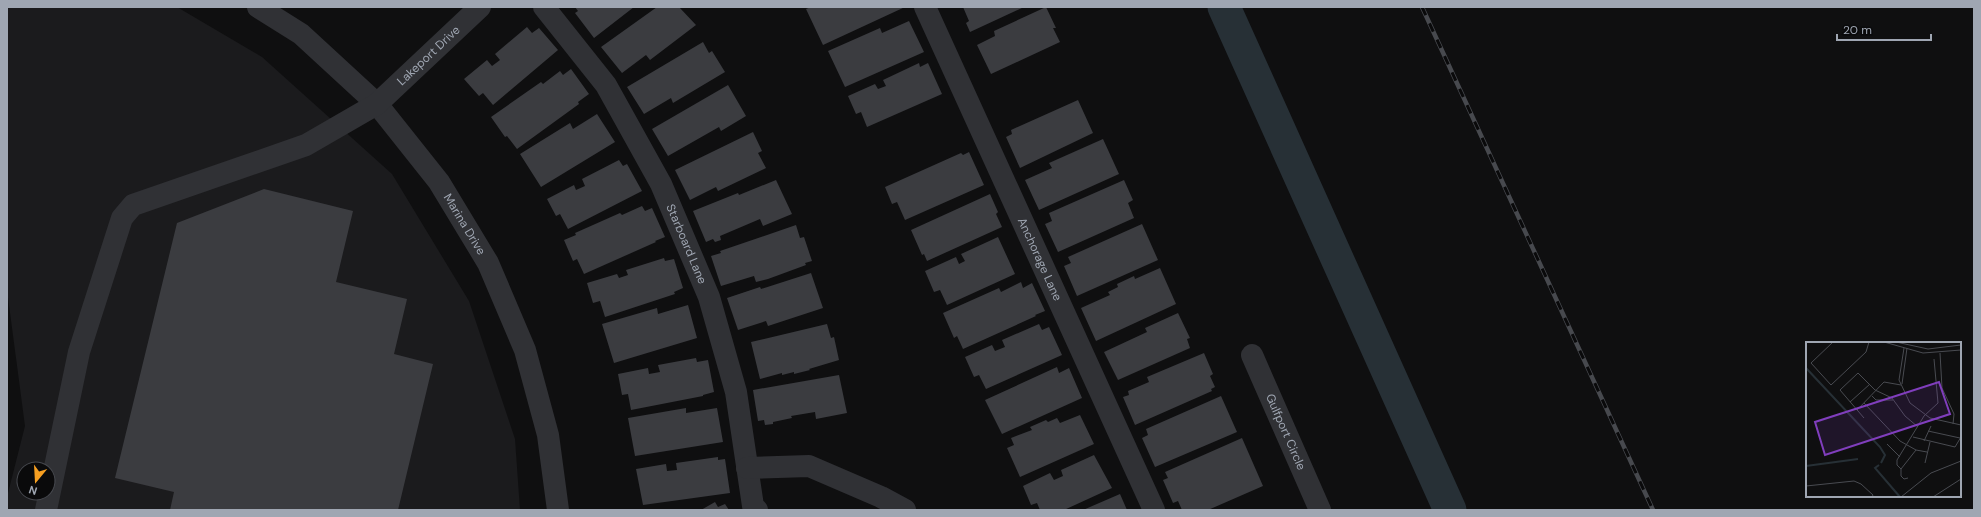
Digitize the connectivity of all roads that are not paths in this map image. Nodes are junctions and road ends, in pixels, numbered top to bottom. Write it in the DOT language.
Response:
graph roads {
  1 [pos="258,7"];
  2 [pos="480,7"];
  3 [pos="544,7"];
  4 [pos="926,7"];
  5 [pos="377,104"];
  6 [pos="1252,355"];
  7 [pos="748,468"];
  8 [pos="1312,507"];
  9 [pos="46,510"];
  10 [pos="558,510"];
  11 [pos="757,510"];
  12 [pos="905,510"];
  13 [pos="1154,510"];
  1 -- 5 [label="street, Marina Drive"];
  2 -- 5 [label="street, Lakeport Drive"];
  3 -- 7 [label="street, Starboard Lane"];
  4 -- 13 [label="street, Anchorage Lane"];
  5 -- 9 [label="street, Lakeport Drive"];
  5 -- 10 [label="street, Marina Drive"];
  6 -- 8 [label="street, Gulfport Circle"];
  7 -- 11 [label="street, Starboard Lane"];
  7 -- 12 [label="street"];
}
